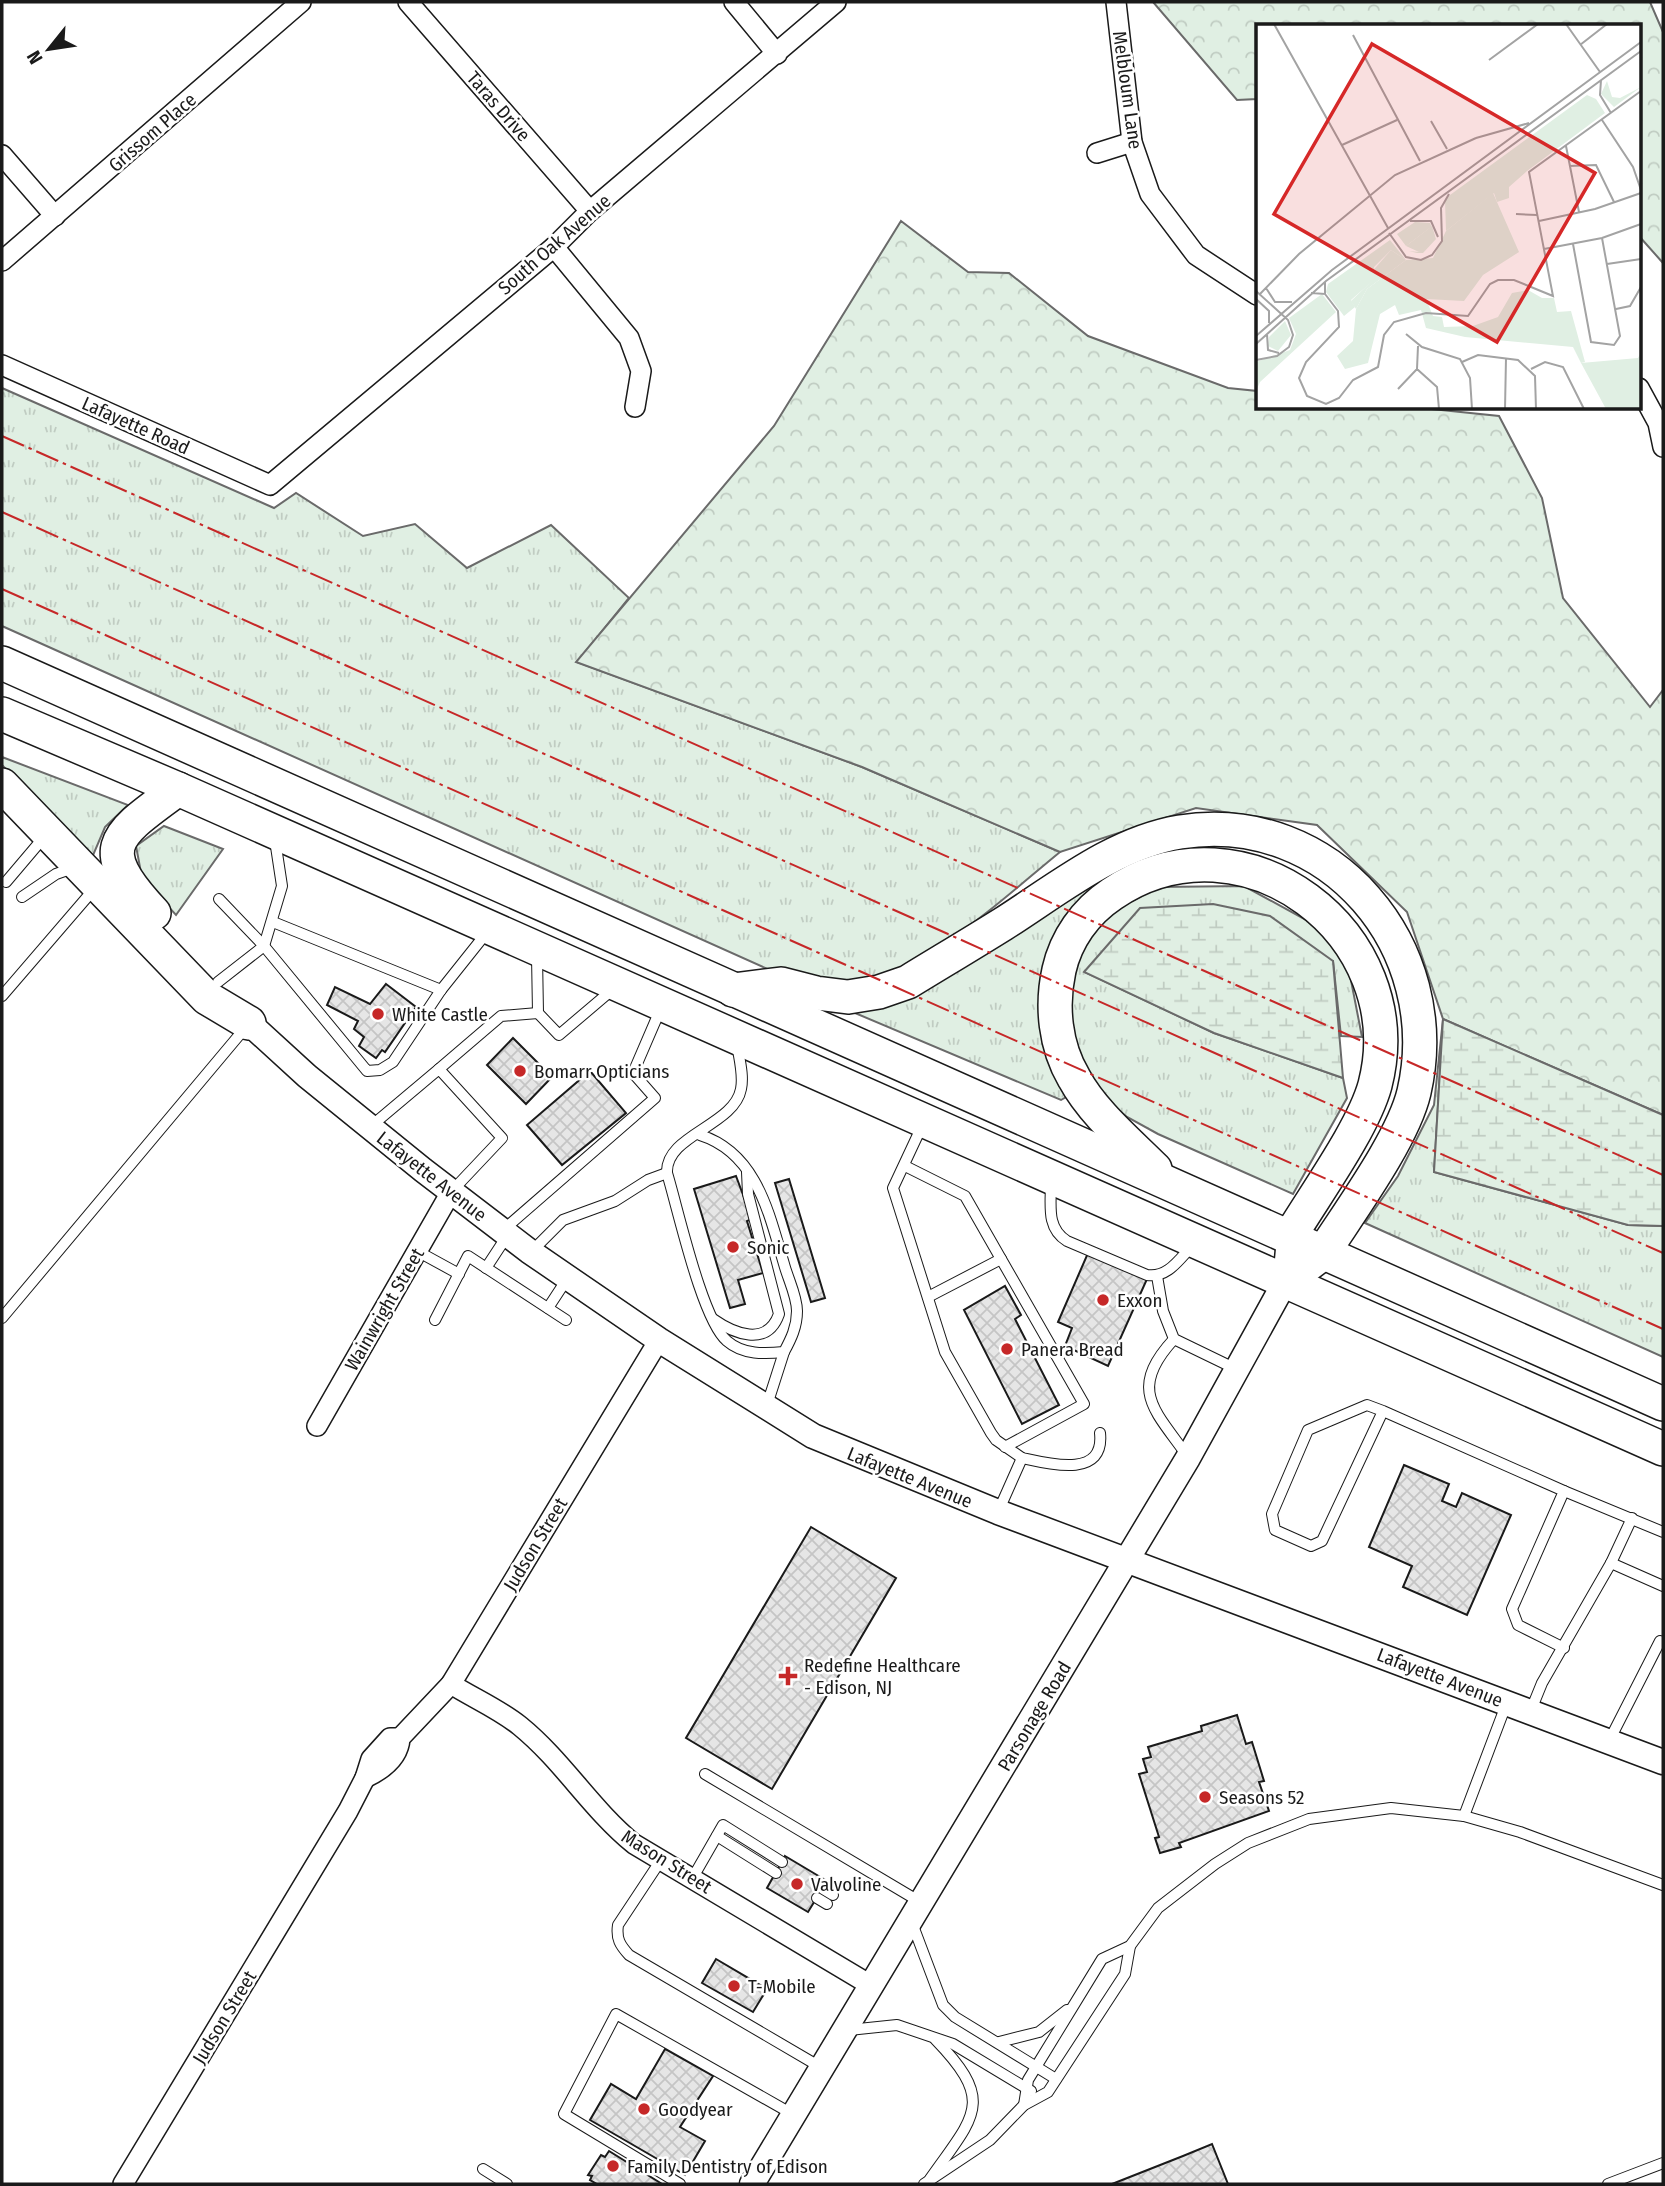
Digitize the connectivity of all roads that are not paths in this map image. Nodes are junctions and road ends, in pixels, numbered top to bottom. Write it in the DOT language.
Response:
graph roads {
  1 [pos="301,2"];
  2 [pos="408,2"];
  3 [pos="734,2"];
  4 [pos="836,2"];
  5 [pos="1116,2"];
  6 [pos="777,54"];
  7 [pos="1132,142"];
  8 [pos="1097,153"];
  9 [pos="2,155"];
  10 [pos="590,211"];
  11 [pos="55,216"];
  12 [pos="554,247"];
  13 [pos="2,261"];
  14 [pos="1256,294"];
  15 [pos="2,365"];
  16 [pos="1640,390"];
  17 [pos="635,407"];
  18 [pos="1663,447"];
  19 [pos="270,485"];
  20 [pos="2,663"];
  21 [pos="2,715"];
  22 [pos="2,785"];
  23 [pos="178,789"];
  24 [pos="274,832"];
  25 [pos="48,833"];
  26 [pos="89,875"];
  27 [pos="6,882"];
  28 [pos="22,897"];
  29 [pos="219,899"];
  30 [pos="273,922"];
  31 [pos="490,928"];
  32 [pos="264,946"];
  33 [pos="537,949"];
  34 [pos="218,982"];
  35 [pos="618,984"];
  36 [pos="441,990"];
  37 [pos="733,990"];
  38 [pos="2,996"];
  39 [pos="662,1004"];
  40 [pos="538,1013"];
  41 [pos="249,1023"];
  42 [pos="736,1038"];
  43 [pos="439,1069"];
  44 [pos="923,1122"];
  45 [pos="370,1127"];
  46 [pos="700,1135"];
  47 [pos="905,1166"];
  48 [pos="747,1169"];
  49 [pos="667,1173"];
  50 [pos="1051,1178"];
  51 [pos="1169,1184"];
  52 [pos="451,1192"];
  53 [pos="505,1233"];
  54 [pos="1289,1237"];
  55 [pos="1196,1242"];
  56 [pos="417,1251"];
  57 [pos="531,1252"];
  58 [pos="1323,1253"];
  59 [pos="1001,1259"];
  60 [pos="486,1268"];
  61 [pos="459,1274"];
  62 [pos="1157,1276"];
  63 [pos="568,1278"];
  64 [pos="1285,1282"];
  65 [pos="928,1297"];
  66 [pos="548,1308"];
  67 [pos="2,1318"];
  68 [pos="712,1319"];
  69 [pos="435,1320"];
  70 [pos="566,1320"];
  71 [pos="1174,1339"];
  72 [pos="659,1340"];
  73 [pos="784,1352"];
  74 [pos="1236,1369"];
  75 [pos="1663,1404"];
  76 [pos="766,1408"];
  77 [pos="1383,1411"];
  78 [pos="317,1426"];
  79 [pos="1100,1433"];
  80 [pos="1005,1447"];
  81 [pos="1663,1449"];
  82 [pos="1023,1458"];
  83 [pos="1188,1458"];
  84 [pos="1564,1491"];
  85 [pos="998,1512"];
  86 [pos="1632,1518"];
  87 [pos="1663,1532"];
  88 [pos="1128,1560"];
  89 [pos="1611,1563"];
  90 [pos="1663,1586"];
  91 [pos="1660,1641"];
  92 [pos="1564,1648"];
  93 [pos="451,1684"];
  94 [pos="1506,1702"];
  95 [pos="1531,1711"];
  96 [pos="1609,1741"];
  97 [pos="1663,1762"];
  98 [pos="705,1774"];
  99 [pos="1464,1816"];
  100 [pos="717,1836"];
  101 [pos="661,1860"];
  102 [pos="782,1862"];
  103 [pos="776,1873"];
  104 [pos="692,1879"];
  105 [pos="1663,1885"];
  106 [pos="823,1889"];
  107 [pos="817,1898"];
  108 [pos="917,1912"];
  109 [pos="1130,1946"];
  110 [pos="872,1986"];
  111 [pos="1073,2005"];
  112 [pos="846,2030"];
  113 [pos="934,2038"];
  114 [pos="999,2042"];
  115 [pos="1037,2067"];
  116 [pos="823,2068"];
  117 [pos="1056,2079"];
  118 [pos="1027,2088"];
  119 [pos="1041,2096"];
  120 [pos="1024,2105"];
  121 [pos="794,2115"];
  122 [pos="1663,2163"];
  123 [pos="483,2169"];
  124 [pos="925,2183"];
  125 [pos="123,2184"];
  126 [pos="507,2184"];
  127 [pos="680,2184"];
  128 [pos="752,2184"];
  129 [pos="1608,2184"];
  1 -- 11 [label="street, Grissom Place"];
  2 -- 10 [label="street, Taras Drive"];
  3 -- 6 [label="street"];
  4 -- 6 [label="street, South Oak Avenue"];
  5 -- 7 [label="street, Melbloum Lane"];
  6 -- 10 [label="street, South Oak Avenue"];
  7 -- 8 [label="street"];
  7 -- 14 [label="street, Melbloum Lane"];
  9 -- 11 [label="street"];
  10 -- 12 [label="street, South Oak Avenue"];
  11 -- 13 [label="street, Grissom Place"];
  12 -- 17 [label="street"];
  12 -- 19 [label="street, South Oak Avenue"];
  15 -- 19 [label="street, Lafayette Road"];
  16 -- 18 [label="street"];
  20 -- 37 [label="highway"];
  21 -- 23 [label="highway"];
  22 -- 25 [label="highway"];
  23 -- 24 [label="highway"];
  23 -- 34 [label="highway"];
  24 -- 30 [label="lane"];
  24 -- 31 [label="highway"];
  25 -- 26 [label="highway"];
  25 -- 27 [label="lane"];
  26 -- 28 [label="lane"];
  26 -- 38 [label="lane"];
  26 -- 41 [label="highway"];
  29 -- 32 [label="lane"];
  30 -- 32 [label="lane"];
  30 -- 36 [label="lane"];
  31 -- 33 [label="highway"];
  31 -- 36 [label="lane"];
  32 -- 34 [label="lane"];
  32 -- 36 [label="lane"];
  33 -- 35 [label="highway"];
  33 -- 40 [label="lane"];
  34 -- 41 [label="highway"];
  35 -- 39 [label="highway"];
  35 -- 40 [label="lane"];
  37 -- 51 [label="highway"];
  37 -- 58 [label="highway"];
  39 -- 42 [label="highway"];
  39 -- 53 [label="lane"];
  40 -- 43 [label="lane"];
  41 -- 45 [label="street, Lafayette Avenue"];
  41 -- 67 [label="lane"];
  42 -- 44 [label="highway"];
  42 -- 46 [label="lane"];
  43 -- 45 [label="lane"];
  43 -- 52 [label="lane"];
  44 -- 47 [label="lane"];
  44 -- 50 [label="highway"];
  45 -- 52 [label="street, Lafayette Avenue"];
  46 -- 48 [label="lane"];
  46 -- 49 [label="lane"];
  47 -- 59 [label="lane"];
  47 -- 65 [label="lane"];
  48 -- 68 [label="lane"];
  48 -- 73 [label="lane"];
  49 -- 57 [label="lane"];
  49 -- 68 [label="lane"];
  50 -- 55 [label="highway"];
  50 -- 62 [label="lane"];
  51 -- 54 [label="highway"];
  51 -- 54 [label="highway"];
  52 -- 53 [label="street, Lafayette Avenue"];
  52 -- 56 [label="street, Wainwright Street"];
  53 -- 57 [label="street, Lafayette Avenue"];
  53 -- 60 [label="lane"];
  54 -- 58 [label="highway"];
  54 -- 64 [label="street, Parsonage Road"];
  55 -- 62 [label="lane"];
  55 -- 64 [label="highway"];
  56 -- 61 [label="lane"];
  56 -- 78 [label="street, Wainwright Street"];
  57 -- 63 [label="street, Lafayette Avenue"];
  58 -- 64 [label="highway"];
  58 -- 75 [label="highway"];
  59 -- 65 [label="lane"];
  59 -- 80 [label="lane"];
  60 -- 61 [label="lane"];
  60 -- 66 [label="lane"];
  61 -- 69 [label="lane"];
  62 -- 71 [label="lane"];
  63 -- 66 [label="lane"];
  63 -- 72 [label="street, Lafayette Avenue"];
  64 -- 74 [label="street, Parsonage Road"];
  64 -- 81 [label="highway"];
  65 -- 80 [label="lane"];
  66 -- 70 [label="lane"];
  68 -- 73 [label="lane"];
  71 -- 74 [label="lane"];
  71 -- 83 [label="lane"];
  72 -- 76 [label="street, Lafayette Avenue"];
  72 -- 93 [label="street, Judson Street"];
  73 -- 76 [label="lane"];
  74 -- 83 [label="street, Parsonage Road"];
  76 -- 85 [label="street, Lafayette Avenue"];
  77 -- 77 [label="lane"];
  77 -- 84 [label="lane"];
  79 -- 82 [label="lane"];
  80 -- 82 [label="lane"];
  82 -- 85 [label="lane"];
  83 -- 88 [label="street, Parsonage Road"];
  84 -- 86 [label="lane"];
  84 -- 92 [label="lane"];
  85 -- 88 [label="street, Lafayette Avenue"];
  86 -- 87 [label="lane"];
  86 -- 89 [label="lane"];
  88 -- 94 [label="street, Lafayette Avenue"];
  88 -- 108 [label="street, Parsonage Road"];
  89 -- 90 [label="lane"];
  89 -- 92 [label="lane"];
  91 -- 96 [label="lane"];
  92 -- 95 [label="lane"];
  93 -- 101 [label="street, Mason Street"];
  93 -- 125 [label="street, Judson Street"];
  94 -- 95 [label="street, Lafayette Avenue"];
  94 -- 99 [label="lane"];
  95 -- 96 [label="street, Lafayette Avenue"];
  96 -- 97 [label="street, Lafayette Avenue"];
  98 -- 108 [label="lane"];
  99 -- 105 [label="lane"];
  99 -- 109 [label="lane"];
  100 -- 102 [label="lane"];
  100 -- 103 [label="lane"];
  100 -- 104 [label="lane"];
  101 -- 104 [label="street, Mason Street"];
  101 -- 116 [label="lane"];
  104 -- 110 [label="street, Mason Street"];
  106 -- 107 [label="lane"];
  108 -- 110 [label="street, Parsonage Road"];
  108 -- 114 [label="lane"];
  109 -- 111 [label="lane"];
  109 -- 117 [label="lane"];
  110 -- 112 [label="street, Parsonage Road"];
  111 -- 114 [label="lane"];
  111 -- 115 [label="lane"];
  112 -- 113 [label="lane"];
  112 -- 116 [label="street, Parsonage Road"];
  113 -- 118 [label="lane"];
  113 -- 124 [label="lane"];
  114 -- 115 [label="lane"];
  115 -- 117 [label="lane"];
  115 -- 118 [label="lane"];
  116 -- 121 [label="street, Parsonage Road"];
  117 -- 119 [label="lane"];
  118 -- 119 [label="lane"];
  118 -- 120 [label="lane"];
  119 -- 120 [label="lane"];
  120 -- 124 [label="lane"];
  121 -- 127 [label="lane"];
  121 -- 128 [label="street, Parsonage Road"];
  122 -- 129 [label="lane"];
  123 -- 126 [label="lane"];
}
